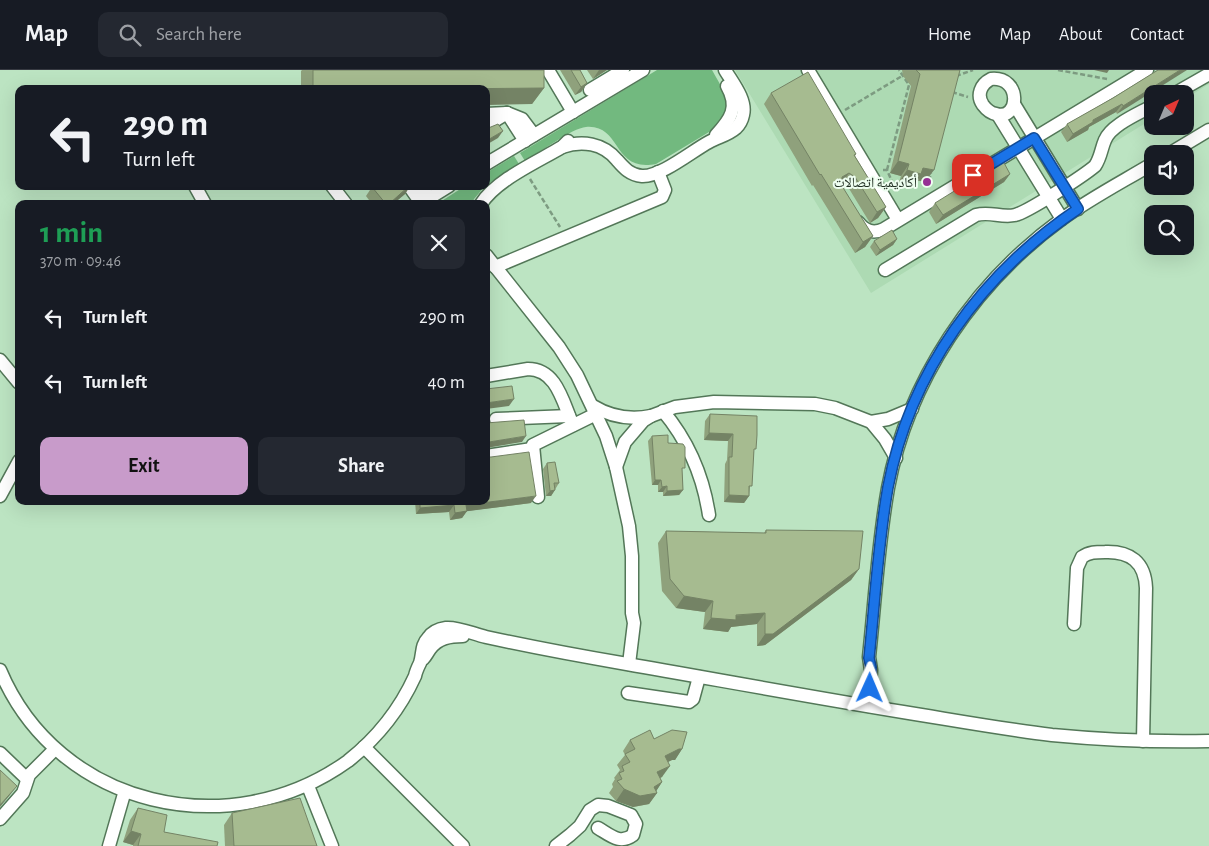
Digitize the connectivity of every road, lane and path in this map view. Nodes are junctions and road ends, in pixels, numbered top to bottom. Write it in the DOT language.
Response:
graph roads {
  1 [pos="548,70"];
  2 [pos="623,70"];
  3 [pos="643,70"];
  4 [pos="808,70"];
  5 [pos="899,70"];
  6 [pos="973,70"];
  7 [pos="1058,70"];
  8 [pos="1147,70"];
  9 [pos="723,74"];
  10 [pos="1209,74"];
  11 [pos="903,76"];
  12 [pos="582,77"];
  13 [pos="953,83"];
  14 [pos="1099,84"];
  15 [pos="1190,85"];
  16 [pos="951,91"];
  17 [pos="592,95"];
  18 [pos="981,100"];
  19 [pos="1014,104"];
  20 [pos="1144,111"];
  21 [pos="573,112"];
  22 [pos="490,114"];
  23 [pos="507,114"];
  24 [pos="835,115"];
  25 [pos="998,115"];
  26 [pos="490,124"];
  27 [pos="1209,130"];
  28 [pos="530,138"];
  29 [pos="1034,138"];
  30 [pos="1184,145"];
  31 [pos="1018,148"];
  32 [pos="490,162"];
  33 [pos="1052,166"];
  34 [pos="932,169"];
  35 [pos="1144,169"];
  36 [pos="524,170"];
  37 [pos="887,170"];
  38 [pos="868,171"];
  39 [pos="658,172"];
  40 [pos="1035,176"];
  41 [pos="935,183"];
  42 [pos="1064,186"];
  43 [pos="335,190"];
  44 [pos="413,190"];
  45 [pos="443,190"];
  46 [pos="898,195"];
  47 [pos="1048,196"];
  48 [pos="343,200"];
  49 [pos="422,200"];
  50 [pos="427,200"];
  51 [pos="484,200"];
  52 [pos="850,208"];
  53 [pos="1078,209"];
  54 [pos="1062,219"];
  55 [pos="898,220"];
  56 [pos="566,237"];
  57 [pos="490,260"];
  58 [pos="495,267"];
  59 [pos="885,270"];
  60 [pos="0,360"];
  61 [pos="490,375"];
  62 [pos="15,379"];
  63 [pos="912,409"];
  64 [pos="594,410"];
  65 [pos="657,414"];
  66 [pos="496,419"];
  67 [pos="571,421"];
  68 [pos="870,422"];
  69 [pos="532,449"];
  70 [pos="490,455"];
  71 [pos="896,458"];
  72 [pos="616,467"];
  73 [pos="15,468"];
  74 [pos="0,496"];
  75 [pos="538,497"];
  76 [pos="709,515"];
  77 [pos="1074,624"];
  78 [pos="624,664"];
  79 [pos="0,670"];
  80 [pos="699,677"];
  81 [pos="628,693"];
  82 [pos="865,706"];
  83 [pos="1142,741"];
  84 [pos="1209,741"];
  85 [pos="364,747"];
  86 [pos="54,750"];
  87 [pos="0,754"];
  88 [pos="27,779"];
  89 [pos="308,786"];
  90 [pos="124,794"];
  91 [pos="0,819"];
  92 [pos="598,828"];
  93 [pos="109,846"];
  94 [pos="332,846"];
  95 [pos="462,846"];
  96 [pos="556,846"];
  1 -- 21 [label="street"];
  2 -- 17 [label="street"];
  3 -- 17 [label="street"];
  4 -- 24 [label="street"];
  5 -- 11 [label="path"];
  6 -- 13 [label="path"];
  7 -- 14 [label="path"];
  8 -- 29 [label="street"];
  9 -- 39 [label="street"];
  10 -- 15 [label="street"];
  11 -- 24 [label="path"];
  11 -- 37 [label="path"];
  12 -- 17 [label="street"];
  16 -- 18 [label="path"];
  17 -- 21 [label="street"];
  18 -- 19 [label="street"];
  18 -- 25 [label="street"];
  19 -- 25 [label="street"];
  19 -- 29 [label="street"];
  20 -- 42 [label="street"];
  21 -- 28 [label="street"];
  22 -- 23 [label="street"];
  23 -- 26 [label="street"];
  23 -- 28 [label="street"];
  24 -- 38 [label="street"];
  25 -- 31 [label="street"];
  27 -- 30 [label="street"];
  28 -- 32 [label="street"];
  29 -- 31 [label="street"];
  29 -- 33 [label="street"];
  31 -- 40 [label="street"];
  31 -- 55 [label="street"];
  33 -- 40 [label="street"];
  33 -- 42 [label="street"];
  34 -- 41 [label="path"];
  35 -- 53 [label="street"];
  36 -- 39 [label="street"];
  36 -- 51 [label="street"];
  36 -- 56 [label="path"];
  37 -- 38 [label="path"];
  37 -- 46 [label="path"];
  38 -- 55 [label="street"];
  39 -- 56 [label="street"];
  40 -- 47 [label="street"];
  42 -- 47 [label="street"];
  42 -- 53 [label="street"];
  43 -- 48 [label="street"];
  44 -- 49 [label="street"];
  45 -- 50 [label="street"];
  47 -- 54 [label="street"];
  47 -- 59 [label="street"];
  52 -- 55 [label="street"];
  53 -- 54 [label="street"];
  54 -- 63 [label="street"];
  56 -- 58 [label="street"];
  57 -- 58 [label="street"];
  58 -- 64 [label="street"];
  60 -- 62 [label="street"];
  61 -- 67 [label="street"];
  63 -- 68 [label="street"];
  63 -- 71 [label="street"];
  64 -- 65 [label="street"];
  64 -- 67 [label="street"];
  64 -- 72 [label="street"];
  65 -- 68 [label="street"];
  65 -- 72 [label="street"];
  65 -- 76 [label="street"];
  66 -- 67 [label="street"];
  67 -- 69 [label="street"];
  68 -- 71 [label="street"];
  69 -- 70 [label="street"];
  69 -- 75 [label="street"];
  71 -- 82 [label="street"];
  72 -- 78 [label="street"];
  73 -- 74 [label="street"];
  77 -- 83 [label="street"];
  78 -- 80 [label="street"];
  78 -- 85 [label="street"];
  79 -- 86 [label="street"];
  80 -- 81 [label="street"];
  80 -- 82 [label="street"];
  82 -- 83 [label="street"];
  83 -- 84 [label="street"];
  85 -- 89 [label="street"];
  85 -- 95 [label="street"];
  86 -- 88 [label="street"];
  86 -- 90 [label="street"];
  87 -- 88 [label="street"];
  88 -- 91 [label="street"];
  89 -- 90 [label="street"];
  89 -- 94 [label="street"];
  90 -- 93 [label="street"];
  92 -- 96 [label="street"];
}
